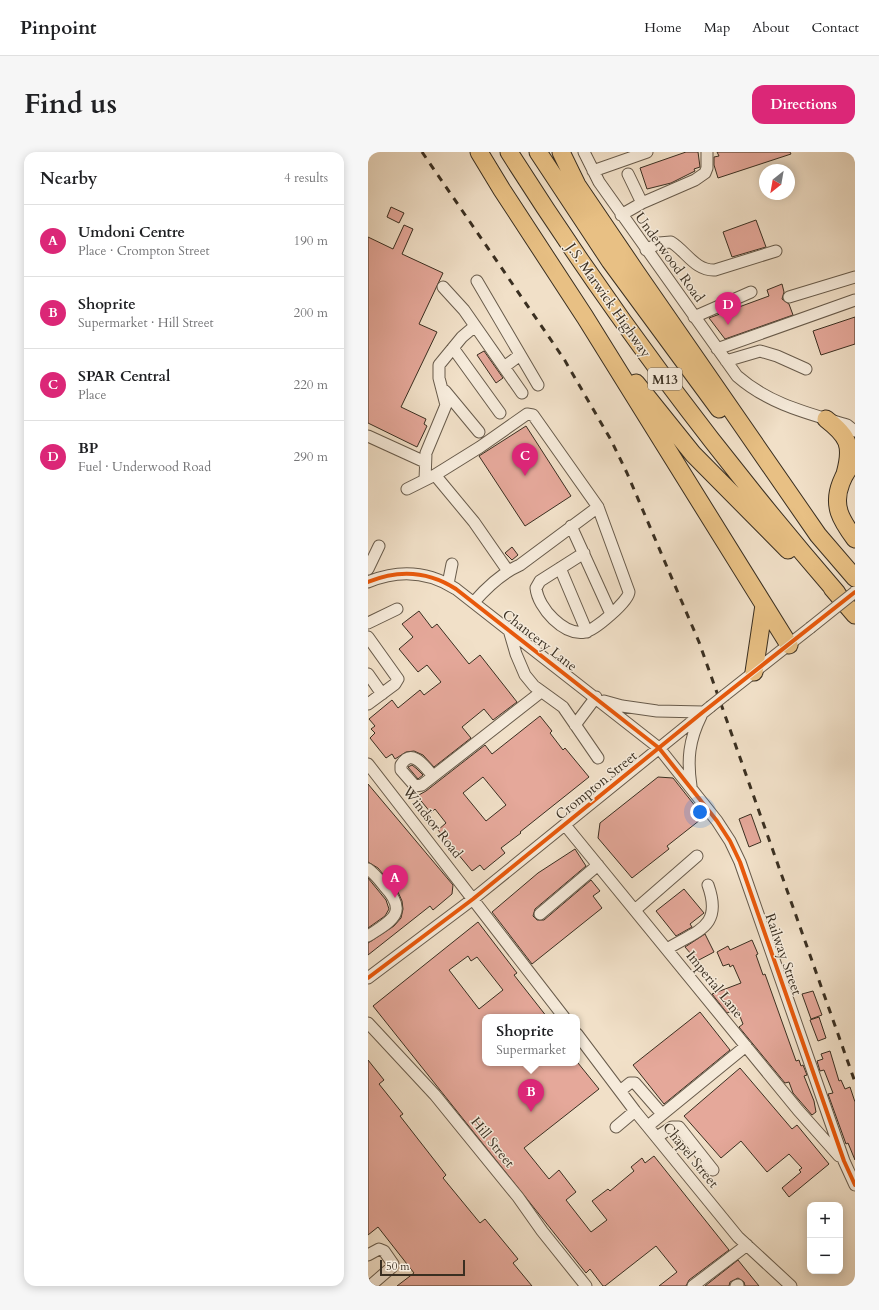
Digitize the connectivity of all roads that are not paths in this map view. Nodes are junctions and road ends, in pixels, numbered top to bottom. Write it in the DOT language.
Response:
graph roads {
  1 [pos="470,152"];
  2 [pos="479,152"];
  3 [pos="509,152"];
  4 [pos="538,152"];
  5 [pos="561,152"];
  6 [pos="584,152"];
  7 [pos="647,152"];
  8 [pos="707,152"];
  9 [pos="593,171"];
  10 [pos="628,174"];
  11 [pos="502,190"];
  12 [pos="642,203"];
  13 [pos="622,215"];
  14 [pos="646,250"];
  15 [pos="776,252"];
  16 [pos="855,277"];
  17 [pos="477,281"];
  18 [pos="443,287"];
  19 [pos="751,292"];
  20 [pos="789,297"];
  21 [pos="855,300"];
  22 [pos="694,316"];
  23 [pos="585,317"];
  24 [pos="475,326"];
  25 [pos="453,348"];
  26 [pos="718,349"];
  27 [pos="520,355"];
  28 [pos="726,360"];
  29 [pos="504,367"];
  30 [pos="806,369"];
  31 [pos="538,385"];
  32 [pos="442,387"];
  33 [pos="522,393"];
  34 [pos="500,414"];
  35 [pos="826,419"];
  36 [pos="852,426"];
  37 [pos="479,432"];
  38 [pos="368,436"];
  39 [pos="426,462"];
  40 [pos="850,468"];
  41 [pos="435,475"];
  42 [pos="425,480"];
  43 [pos="407,489"];
  44 [pos="598,507"];
  45 [pos="570,526"];
  46 [pos="818,534"];
  47 [pos="855,539"];
  48 [pos="379,546"];
  49 [pos="584,553"];
  50 [pos="452,564"];
  51 [pos="368,568"];
  52 [pos="560,568"];
  53 [pos="508,570"];
  54 [pos="855,578"];
  55 [pos="368,582"];
  56 [pos="448,584"];
  57 [pos="855,592"];
  58 [pos="837,593"];
  59 [pos="474,602"];
  60 [pos="764,605"];
  61 [pos="397,609"];
  62 [pos="611,614"];
  63 [pos="855,615"];
  64 [pos="368,623"];
  65 [pos="509,630"];
  66 [pos="587,632"];
  67 [pos="368,637"];
  68 [pos="789,645"];
  69 [pos="368,674"];
  70 [pos="749,676"];
  71 [pos="541,692"];
  72 [pos="382,694"];
  73 [pos="597,699"];
  74 [pos="368,704"];
  75 [pos="706,709"];
  76 [pos="575,724"];
  77 [pos="659,748"];
  78 [pos="598,758"];
  79 [pos="368,764"];
  80 [pos="433,776"];
  81 [pos="692,787"];
  82 [pos="565,825"];
  83 [pos="696,856"];
  84 [pos="598,865"];
  85 [pos="368,869"];
  86 [pos="708,885"];
  87 [pos="473,899"];
  88 [pos="635,910"];
  89 [pos="540,914"];
  90 [pos="368,936"];
  91 [pos="667,949"];
  92 [pos="368,978"];
  93 [pos="562,1014"];
  94 [pos="368,1023"];
  95 [pos="580,1038"];
  96 [pos="746,1046"];
  97 [pos="620,1091"];
  98 [pos="635,1111"];
  99 [pos="662,1114"];
  100 [pos="648,1126"];
  101 [pos="616,1127"];
  102 [pos="657,1137"];
  103 [pos="844,1161"];
  104 [pos="713,1170"];
  105 [pos="855,1185"];
  106 [pos="747,1245"];
  107 [pos="368,1255"];
  108 [pos="370,1286"];
  109 [pos="586,1286"];
  110 [pos="693,1286"];
  111 [pos="792,1286"];
  1 -- 11 [label="highway"];
  2 -- 11 [label="highway"];
  3 -- 58 [label="highway, J.S. Marwick Highway / M13"];
  4 -- 46 [label="highway, J.S. Marwick Highway / M13"];
  5 -- 46 [label="highway"];
  6 -- 9 [label="street, Underwood Road"];
  7 -- 9 [label="street"];
  8 -- 12 [label="street"];
  9 -- 13 [label="street, Underwood Road"];
  10 -- 12 [label="street"];
  11 -- 23 [label="highway"];
  12 -- 13 [label="street"];
  13 -- 14 [label="street, Underwood Road"];
  14 -- 15 [label="street"];
  14 -- 22 [label="street, Underwood Road"];
  16 -- 20 [label="street"];
  17 -- 27 [label="street"];
  18 -- 24 [label="street"];
  19 -- 22 [label="street"];
  21 -- 26 [label="street"];
  22 -- 26 [label="street, Underwood Road"];
  23 -- 58 [label="highway"];
  23 -- 60 [label="highway"];
  24 -- 25 [label="street"];
  24 -- 29 [label="street"];
  25 -- 32 [label="street"];
  25 -- 34 [label="street"];
  26 -- 28 [label="street, Underwood Road"];
  27 -- 29 [label="street"];
  27 -- 31 [label="street"];
  28 -- 30 [label="street"];
  28 -- 35 [label="street, Underwood Road"];
  29 -- 33 [label="street"];
  32 -- 37 [label="street"];
  32 -- 39 [label="street"];
  35 -- 36 [label="street, Underwood Road"];
  35 -- 40 [label="highway"];
  38 -- 39 [label="street"];
  39 -- 42 [label="street"];
  40 -- 47 [label="highway"];
  41 -- 42 [label="street"];
  41 -- 44 [label="street"];
  41 -- 53 [label="street"];
  42 -- 43 [label="street"];
  44 -- 45 [label="street"];
  44 -- 62 [label="street"];
  45 -- 49 [label="street"];
  45 -- 53 [label="street"];
  46 -- 54 [label="highway, M13"];
  48 -- 51 [label="street"];
  49 -- 52 [label="street"];
  49 -- 62 [label="street"];
  50 -- 56 [label="street"];
  52 -- 66 [label="street"];
  52 -- 66 [label="street"];
  53 -- 59 [label="street"];
  55 -- 56 [label="street, Chancery Lane"];
  56 -- 59 [label="street, Chancery Lane"];
  57 -- 68 [label="street, Crompton Street, bridge"];
  58 -- 63 [label="highway, M13"];
  59 -- 65 [label="street, Chancery Lane"];
  60 -- 68 [label="highway"];
  60 -- 70 [label="highway"];
  61 -- 64 [label="street"];
  62 -- 66 [label="street"];
  65 -- 71 [label="street"];
  65 -- 73 [label="street, Chancery Lane"];
  67 -- 72 [label="street"];
  68 -- 70 [label="street, Crompton Street"];
  69 -- 72 [label="street"];
  70 -- 75 [label="street, Crompton Street, bridge"];
  71 -- 76 [label="street"];
  71 -- 80 [label="street"];
  72 -- 74 [label="street"];
  73 -- 75 [label="street"];
  73 -- 76 [label="street"];
  73 -- 77 [label="street, Chancery Lane"];
  75 -- 77 [label="street, Crompton Street"];
  75 -- 81 [label="street"];
  76 -- 78 [label="street"];
  77 -- 81 [label="street, Railway Street"];
  77 -- 82 [label="street, Crompton Street"];
  79 -- 87 [label="street, Windsor Road"];
  81 -- 103 [label="street, Railway Street"];
  82 -- 84 [label="street, Imperial Lane"];
  82 -- 87 [label="street, Crompton Street"];
  83 -- 88 [label="street"];
  84 -- 88 [label="street, Imperial Lane"];
  84 -- 89 [label="street"];
  85 -- 90 [label="street"];
  86 -- 91 [label="street"];
  87 -- 92 [label="street, Crompton Street"];
  87 -- 93 [label="street"];
  88 -- 91 [label="street, Imperial Lane"];
  91 -- 96 [label="street, Imperial Lane"];
  94 -- 109 [label="street, Hill Street"];
  95 -- 97 [label="street, Chapel Street"];
  96 -- 99 [label="street"];
  96 -- 103 [label="street, Imperial Lane"];
  97 -- 98 [label="street, Chapel Street"];
  97 -- 99 [label="street"];
  98 -- 100 [label="street, Chapel Street"];
  98 -- 101 [label="street"];
  99 -- 100 [label="street"];
  100 -- 102 [label="street, Chapel Street"];
  102 -- 104 [label="street"];
  102 -- 106 [label="street, Chapel Street"];
  103 -- 105 [label="street, Railway Street"];
  106 -- 110 [label="street"];
  106 -- 111 [label="street, Chapel Street"];
  107 -- 108 [label="street"];
}
